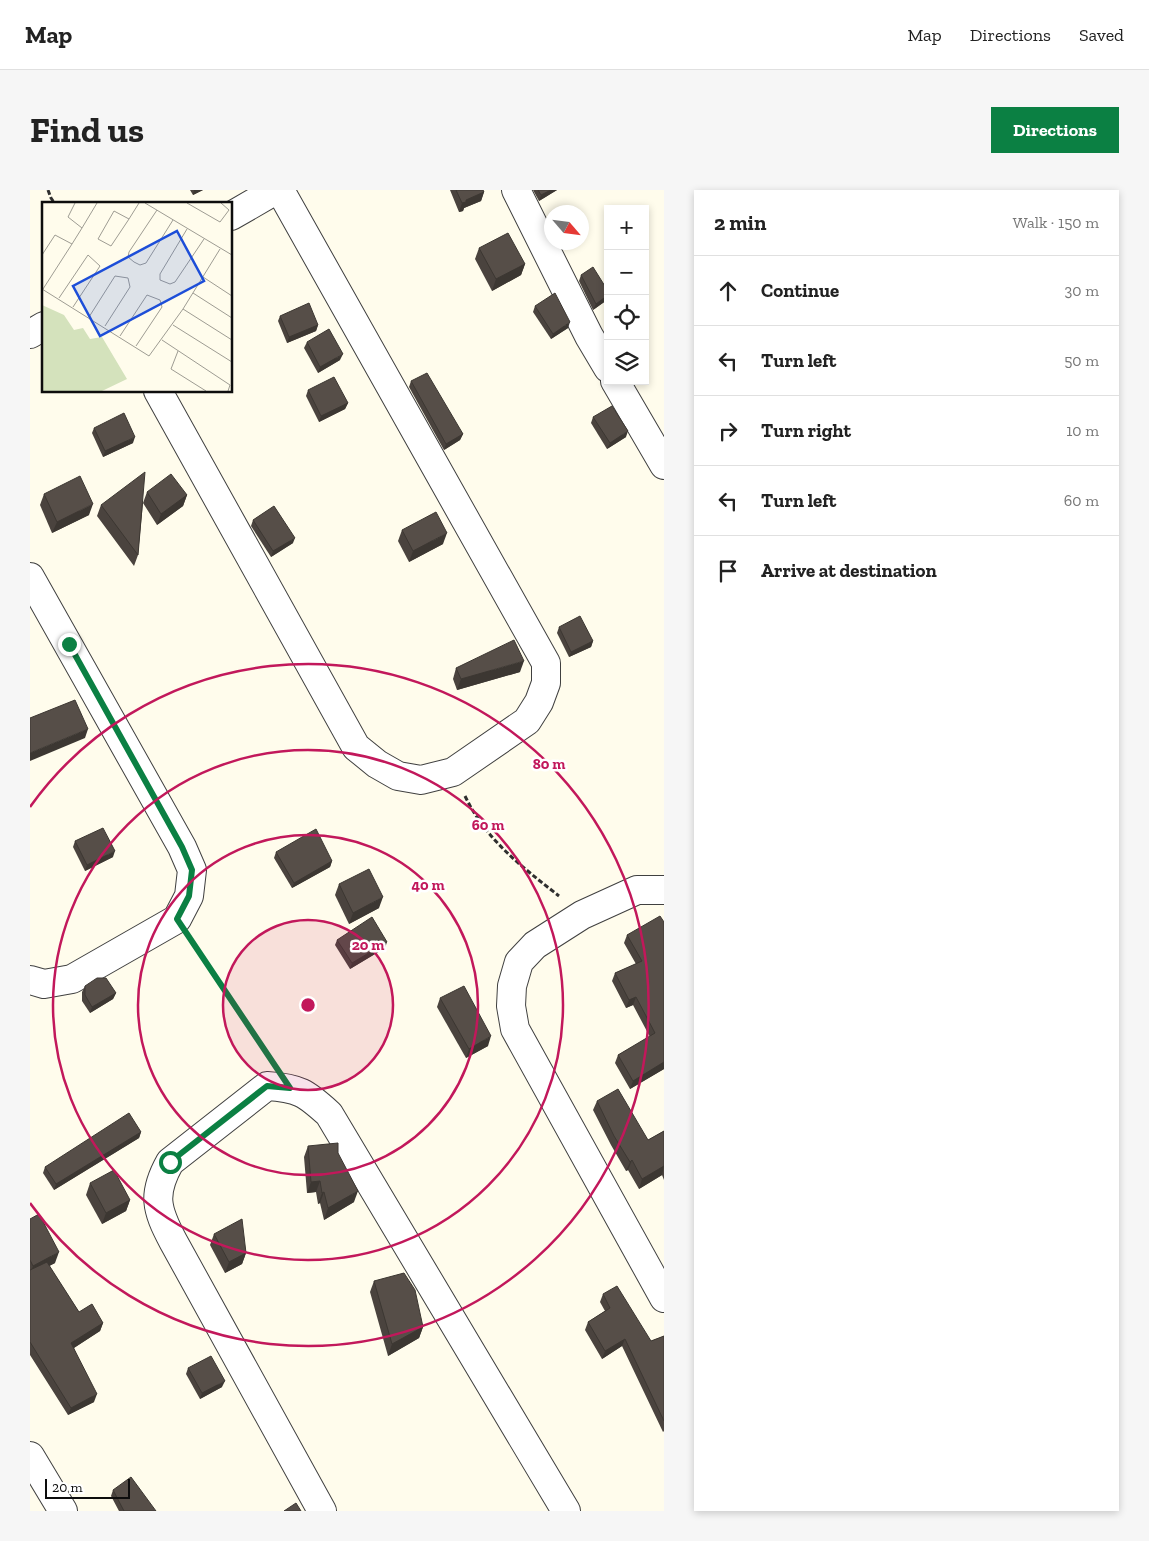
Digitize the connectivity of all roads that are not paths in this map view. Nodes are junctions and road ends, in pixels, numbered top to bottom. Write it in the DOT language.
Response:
graph roads {
  1 [pos="276,190"];
  2 [pos="280,190"];
  3 [pos="516,190"];
  4 [pos="232,215"];
  5 [pos="42,327"];
  6 [pos="30,334"];
  7 [pos="604,361"];
  8 [pos="617,385"];
  9 [pos="159,392"];
  10 [pos="664,465"];
  11 [pos="30,576"];
  12 [pos="664,890"];
  13 [pos="30,980"];
  14 [pos="664,1298"];
  15 [pos="30,1456"];
  16 [pos="63,1511"];
  17 [pos="322,1511"];
  18 [pos="566,1511"];
  1 -- 4 [label="street"];
  2 -- 9 [label="street"];
  3 -- 7 [label="street"];
  5 -- 6 [label="street"];
  8 -- 10 [label="street"];
  11 -- 13 [label="street"];
  12 -- 14 [label="street"];
  15 -- 16 [label="street"];
  17 -- 18 [label="street"];
}
